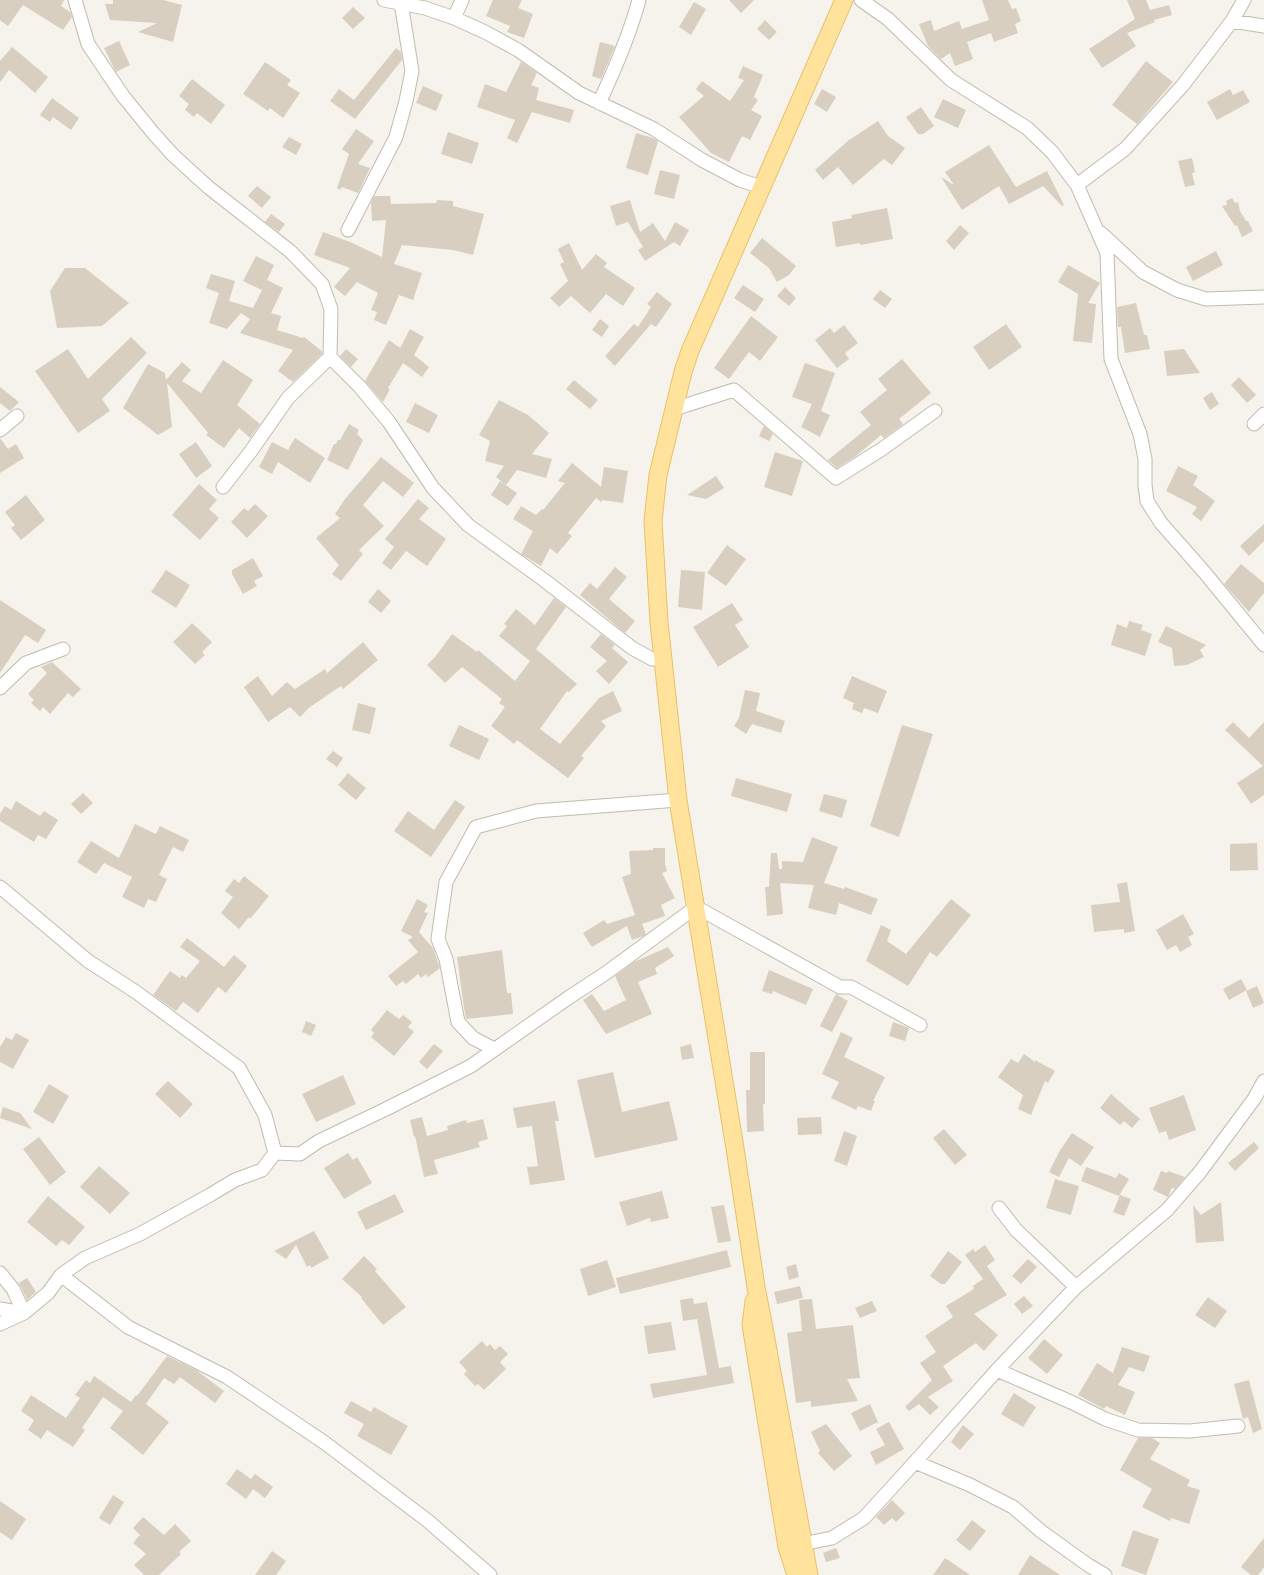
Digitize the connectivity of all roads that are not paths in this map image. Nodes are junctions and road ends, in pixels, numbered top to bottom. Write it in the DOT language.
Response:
graph roads {
  1 [pos="75,0"];
  2 [pos="384,0"];
  3 [pos="462,0"];
  4 [pos="639,0"];
  5 [pos="844,0"];
  6 [pos="861,0"];
  7 [pos="1244,0"];
  8 [pos="401,3"];
  9 [pos="454,18"];
  10 [pos="1232,21"];
  11 [pos="1264,26"];
  12 [pos="599,103"];
  13 [pos="1077,185"];
  14 [pos="761,187"];
  15 [pos="1097,229"];
  16 [pos="348,230"];
  17 [pos="1264,297"];
  18 [pos="330,357"];
  19 [pos="674,409"];
  20 [pos="935,411"];
  21 [pos="1264,414"];
  22 [pos="17,416"];
  23 [pos="1254,424"];
  24 [pos="0,430"];
  25 [pos="223,487"];
  26 [pos="1264,645"];
  27 [pos="63,649"];
  28 [pos="662,659"];
  29 [pos="0,688"];
  30 [pos="678,800"];
  31 [pos="0,887"];
  32 [pos="696,907"];
  33 [pos="920,1025"];
  34 [pos="494,1049"];
  35 [pos="1264,1081"];
  36 [pos="1259,1102"];
  37 [pos="275,1153"];
  38 [pos="999,1208"];
  39 [pos="0,1273"];
  40 [pos="61,1275"];
  41 [pos="756,1287"];
  42 [pos="1076,1287"];
  43 [pos="0,1308"];
  44 [pos="24,1313"];
  45 [pos="0,1324"];
  46 [pos="997,1370"];
  47 [pos="1238,1426"];
  48 [pos="915,1462"];
  49 [pos="802,1544"];
  50 [pos="490,1575"];
  51 [pos="796,1575"];
  52 [pos="809,1575"];
  53 [pos="1105,1575"];
  1 -- 18 [label="street"];
  2 -- 8 [label="street"];
  3 -- 9 [label="street"];
  4 -- 12 [label="street"];
  5 -- 14 [label="main road"];
  6 -- 13 [label="street"];
  7 -- 10 [label="street"];
  8 -- 9 [label="street"];
  8 -- 16 [label="street"];
  9 -- 12 [label="street"];
  10 -- 11 [label="street"];
  10 -- 13 [label="street"];
  12 -- 14 [label="street"];
  13 -- 15 [label="street"];
  14 -- 19 [label="main road"];
  15 -- 17 [label="street"];
  15 -- 26 [label="street"];
  18 -- 25 [label="street"];
  18 -- 28 [label="street"];
  19 -- 20 [label="street"];
  19 -- 28 [label="main road"];
  21 -- 23 [label="street"];
  22 -- 24 [label="street"];
  27 -- 29 [label="street"];
  28 -- 30 [label="main road"];
  30 -- 32 [label="main road"];
  30 -- 34 [label="street"];
  31 -- 37 [label="street"];
  32 -- 33 [label="street"];
  32 -- 34 [label="street"];
  32 -- 41 [label="main road"];
  34 -- 37 [label="street"];
  35 -- 36 [label="street"];
  36 -- 42 [label="street"];
  37 -- 40 [label="street"];
  38 -- 42 [label="street"];
  39 -- 44 [label="street"];
  40 -- 44 [label="street"];
  40 -- 50 [label="street"];
  41 -- 49 [label="main road"];
  41 -- 51 [label="main road"];
  42 -- 46 [label="street"];
  43 -- 44 [label="street"];
  44 -- 45 [label="street"];
  46 -- 47 [label="street"];
  46 -- 48 [label="street"];
  48 -- 49 [label="street"];
  48 -- 53 [label="street"];
  49 -- 52 [label="main road"];
}
